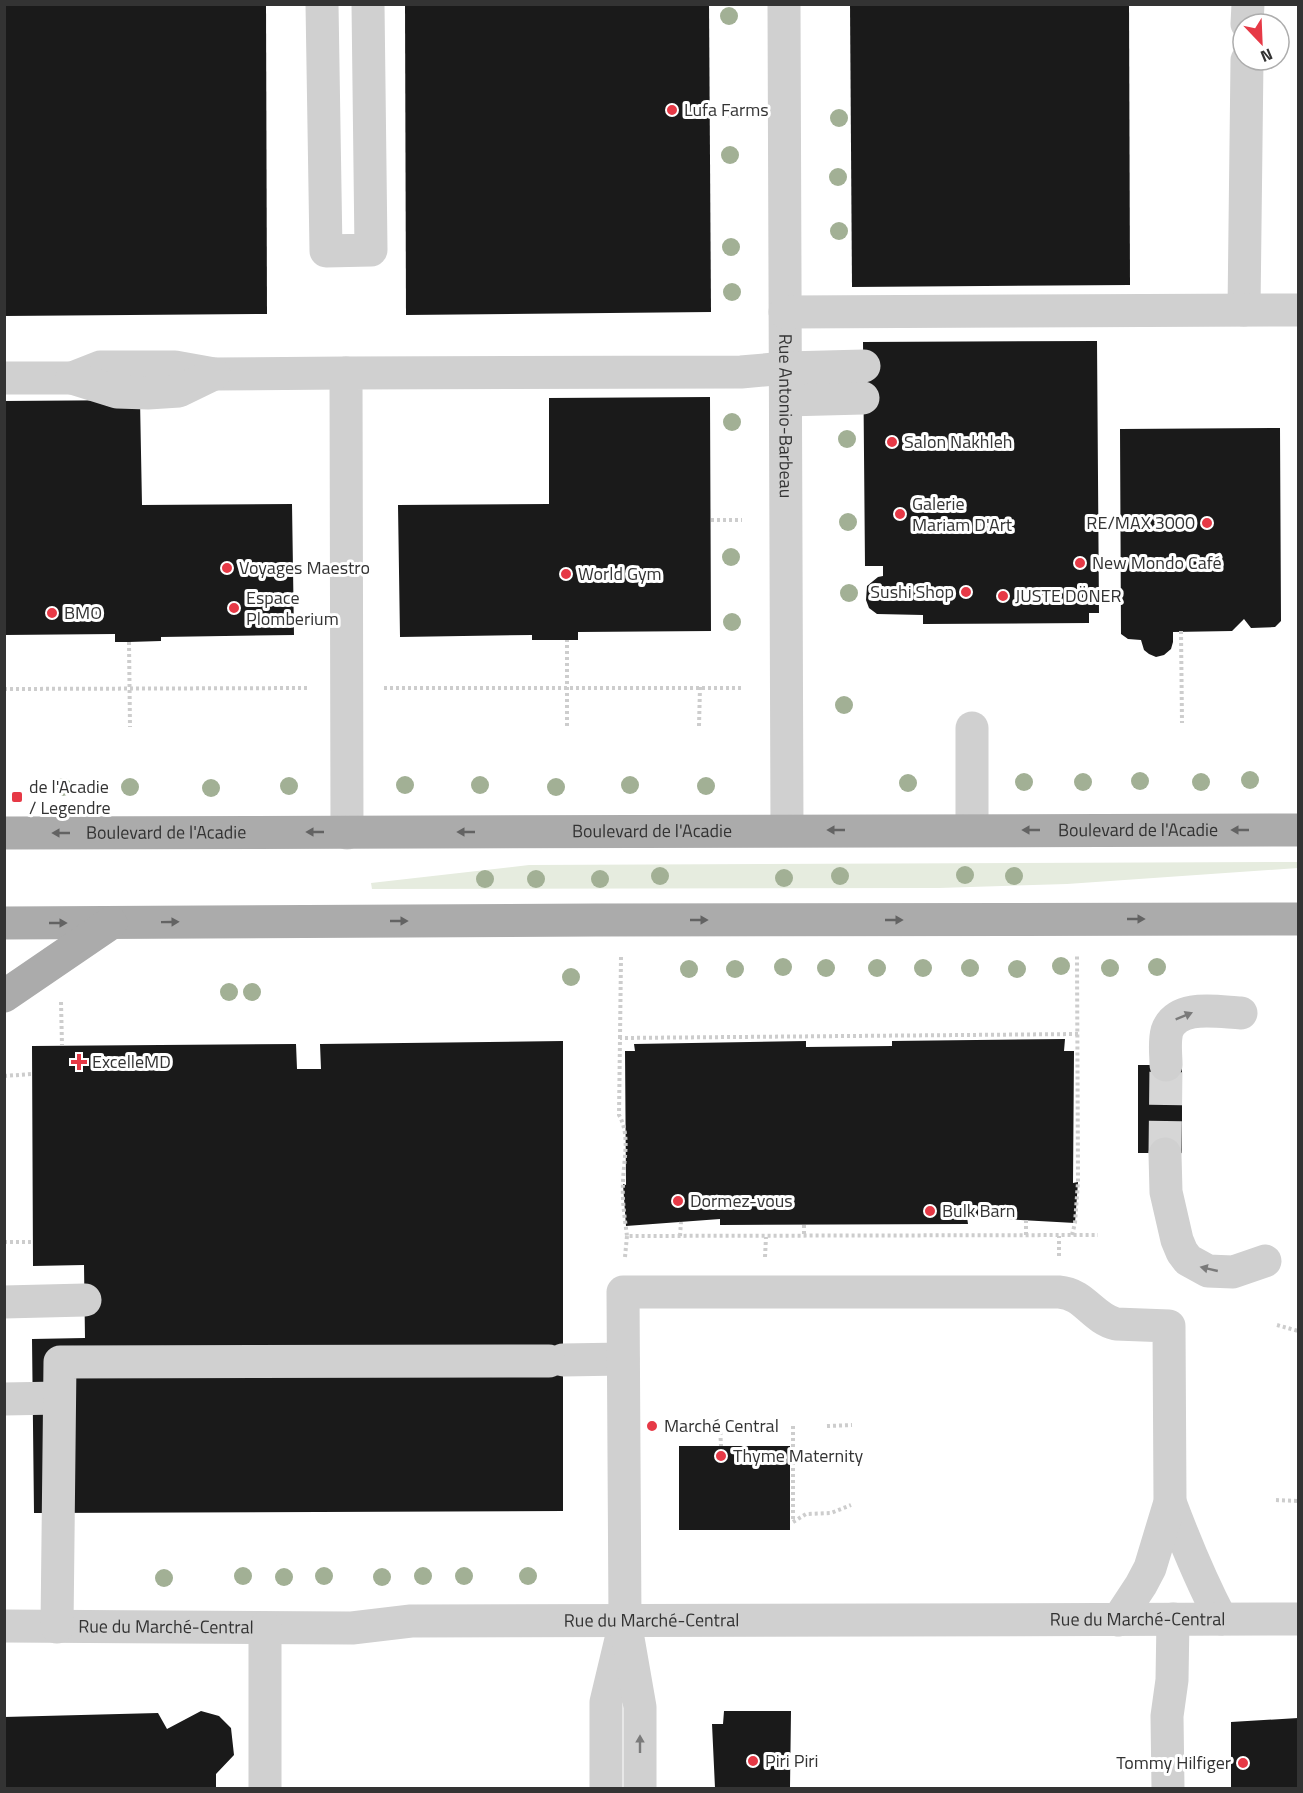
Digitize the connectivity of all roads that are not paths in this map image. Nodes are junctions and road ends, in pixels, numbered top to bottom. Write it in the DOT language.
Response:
graph roads {
  1 [pos="322,4"];
  2 [pos="368,4"];
  3 [pos="784,4"];
  4 [pos="1247,72"];
  5 [pos="1244,310"];
  6 [pos="1299,310"];
  7 [pos="786,312"];
  8 [pos="864,366"];
  9 [pos="346,373"];
  10 [pos="4,378"];
  11 [pos="786,384"];
  12 [pos="863,398"];
  13 [pos="972,728"];
  14 [pos="788,830"];
  15 [pos="972,830"];
  16 [pos="1299,830"];
  17 [pos="4,833"];
  18 [pos="347,833"];
  19 [pos="1299,919"];
  20 [pos="4,923"];
  21 [pos="111,923"];
  22 [pos="4,996"];
  23 [pos="1241,1012"];
  24 [pos="1166,1065"];
  25 [pos="1165,1154"];
  26 [pos="1265,1261"];
  27 [pos="85,1300"];
  28 [pos="4,1302"];
  29 [pos="623,1359"];
  30 [pos="59,1398"];
  31 [pos="4,1399"];
  32 [pos="1170,1502"];
  33 [pos="1221,1619"];
  34 [pos="1299,1619"];
  35 [pos="1118,1620"];
  36 [pos="1173,1620"];
  37 [pos="625,1621"];
  38 [pos="4,1626"];
  39 [pos="57,1627"];
  40 [pos="265,1628"];
  41 [pos="265,1788"];
  42 [pos="606,1788"];
  43 [pos="640,1788"];
  44 [pos="1168,1788"];
  1 -- 2 [label="street"];
  3 -- 7 [label="street, Rue Antonio-Barbeau"];
  4 -- 5 [label="street"];
  5 -- 6 [label="street"];
  5 -- 7 [label="street"];
  7 -- 11 [label="street, Rue Antonio-Barbeau"];
  8 -- 11 [label="street"];
  9 -- 10 [label="street"];
  9 -- 11 [label="street"];
  9 -- 18 [label="street"];
  11 -- 12 [label="street"];
  11 -- 14 [label="street, Rue Antonio-Barbeau"];
  13 -- 15 [label="street"];
  15 -- 14 [label="main road, Boulevard de l'Acadie, one-way"];
  14 -- 18 [label="main road, Boulevard de l'Acadie, one-way"];
  16 -- 15 [label="main road, Boulevard de l'Acadie, one-way"];
  18 -- 17 [label="main road, Boulevard de l'Acadie, one-way"];
  21 -- 19 [label="main road, one-way"];
  20 -- 21 [label="main road, one-way"];
  21 -- 22 [label="main road"];
  24 -- 23 [label="street, one-way"];
  26 -- 25 [label="street, one-way"];
  27 -- 28 [label="street"];
  29 -- 30 [label="street"];
  29 -- 32 [label="street"];
  29 -- 37 [label="street"];
  30 -- 31 [label="street"];
  30 -- 39 [label="street"];
  32 -- 33 [label="street"];
  32 -- 35 [label="street"];
  33 -- 34 [label="street, Rue du Marché-Central"];
  33 -- 36 [label="street, Rue du Marché-Central"];
  35 -- 36 [label="street, Rue du Marché-Central"];
  35 -- 37 [label="street, Rue du Marché-Central"];
  36 -- 44 [label="street"];
  37 -- 40 [label="street, Rue du Marché-Central"];
  37 -- 42 [label="street"];
  43 -- 37 [label="street, one-way"];
  38 -- 39 [label="street, Rue du Marché-Central"];
  39 -- 40 [label="street, Rue du Marché-Central"];
  40 -- 41 [label="street"];
}
